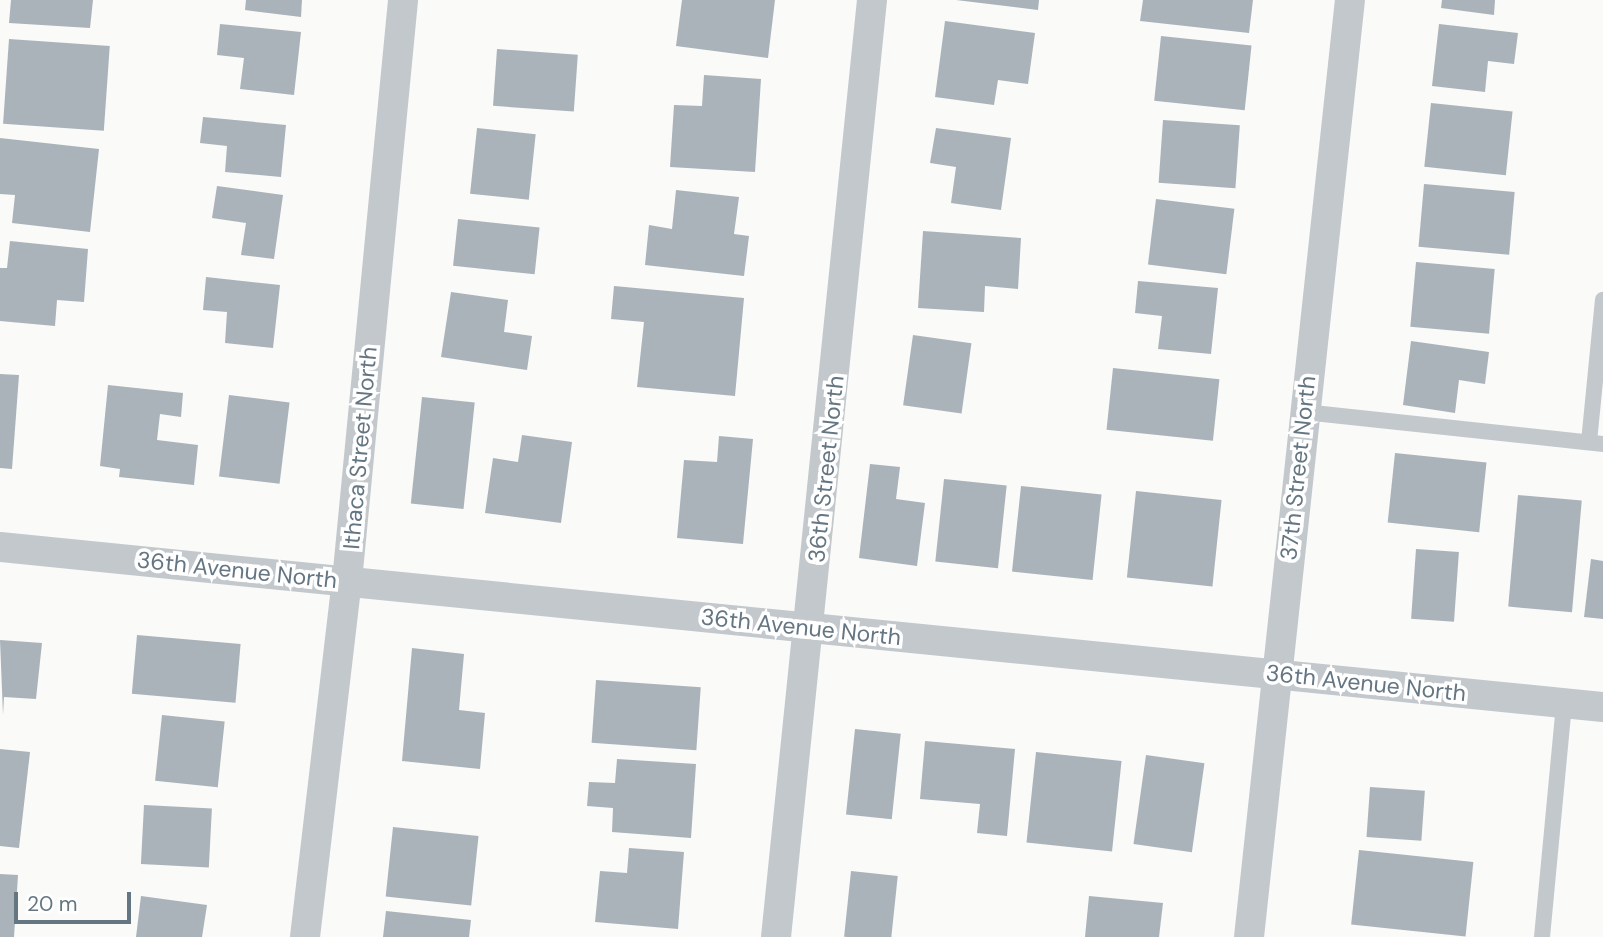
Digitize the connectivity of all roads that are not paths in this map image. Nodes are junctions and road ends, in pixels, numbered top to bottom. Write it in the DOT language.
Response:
graph roads {
  1 [pos="402,0"];
  2 [pos="873,0"];
  3 [pos="1350,0"];
  4 [pos="1603,300"];
  5 [pos="1304,412"];
  6 [pos="1596,443"];
  7 [pos="0,547"];
  8 [pos="347,581"];
  9 [pos="810,628"];
  10 [pos="1275,674"];
  11 [pos="1564,703"];
  12 [pos="1603,707"];
  13 [pos="304,937"];
  14 [pos="776,937"];
  15 [pos="1250,937"];
  16 [pos="1542,937"];
  1 -- 8 [label="street, Ithaca Street North"];
  2 -- 9 [label="street, 36th Street North"];
  3 -- 5 [label="street, 37th Street North"];
  4 -- 6 [label="lane"];
  5 -- 6 [label="lane"];
  5 -- 10 [label="street, 37th Street North"];
  7 -- 8 [label="street, 36th Avenue North"];
  8 -- 9 [label="street, 36th Avenue North"];
  8 -- 13 [label="street, Ithaca Street North"];
  9 -- 10 [label="street, 36th Avenue North"];
  9 -- 14 [label="street, 36th Street North"];
  10 -- 11 [label="street, 36th Avenue North"];
  10 -- 15 [label="street, 37th Street North"];
  11 -- 12 [label="street, 36th Avenue North"];
  11 -- 16 [label="lane"];
}
